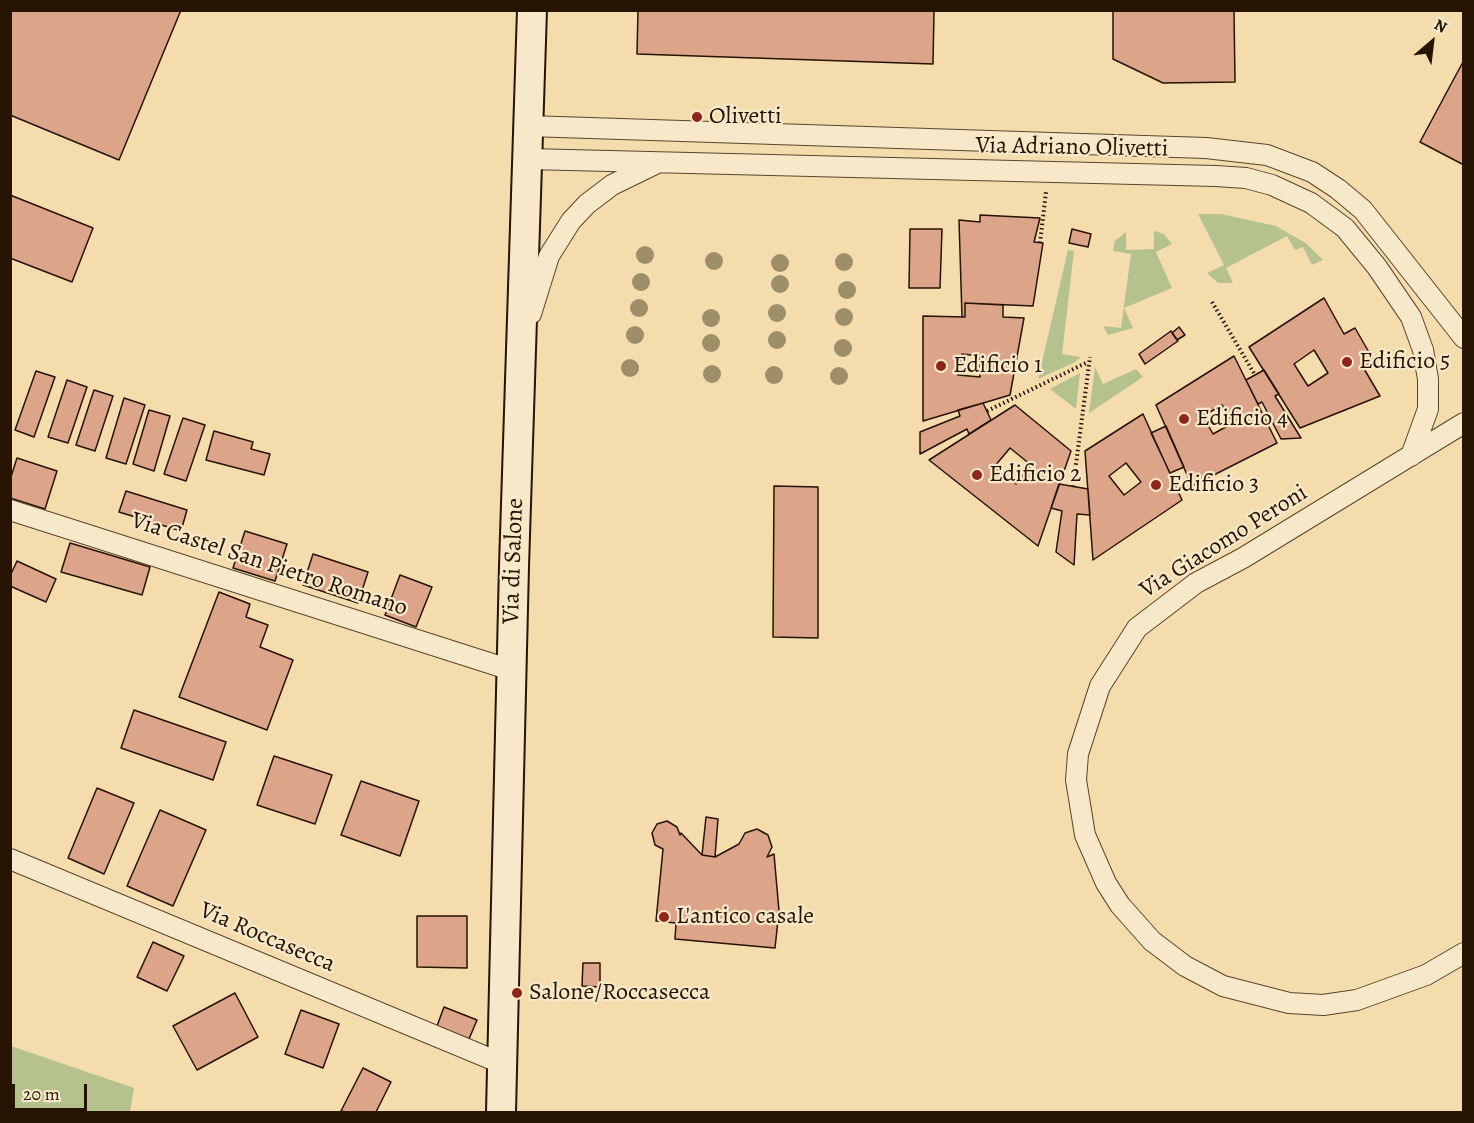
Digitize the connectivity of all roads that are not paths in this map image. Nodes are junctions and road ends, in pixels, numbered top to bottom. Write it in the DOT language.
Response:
graph roads {
  1 [pos="532,10"];
  2 [pos="528,126"];
  3 [pos="528,159"];
  4 [pos="660,162"];
  5 [pos="1464,338"];
  6 [pos="520,359"];
  7 [pos="1464,423"];
  8 [pos="1411,456"];
  9 [pos="10,510"];
  10 [pos="511,670"];
  11 [pos="10,859"];
  12 [pos="1464,953"];
  13 [pos="503,1064"];
  14 [pos="501,1113"];
  1 -- 2 [label="street, Via di Salone"];
  2 -- 3 [label="street, Via di Salone"];
  2 -- 5 [label="street, Via Adriano Olivetti"];
  3 -- 4 [label="street, Via Adriano Olivetti"];
  3 -- 6 [label="street, Via di Salone"];
  4 -- 6 [label="street"];
  4 -- 8 [label="street, Via Adriano Olivetti"];
  6 -- 10 [label="street, Via di Salone"];
  7 -- 8 [label="street, Via Giacomo Peroni"];
  8 -- 12 [label="street, Via Giacomo Peroni"];
  9 -- 10 [label="street, Via Castel San Pietro Romano"];
  10 -- 13 [label="street, Via di Salone"];
  11 -- 13 [label="street, Via Roccasecca"];
  13 -- 14 [label="street, Via di Salone"];
}
